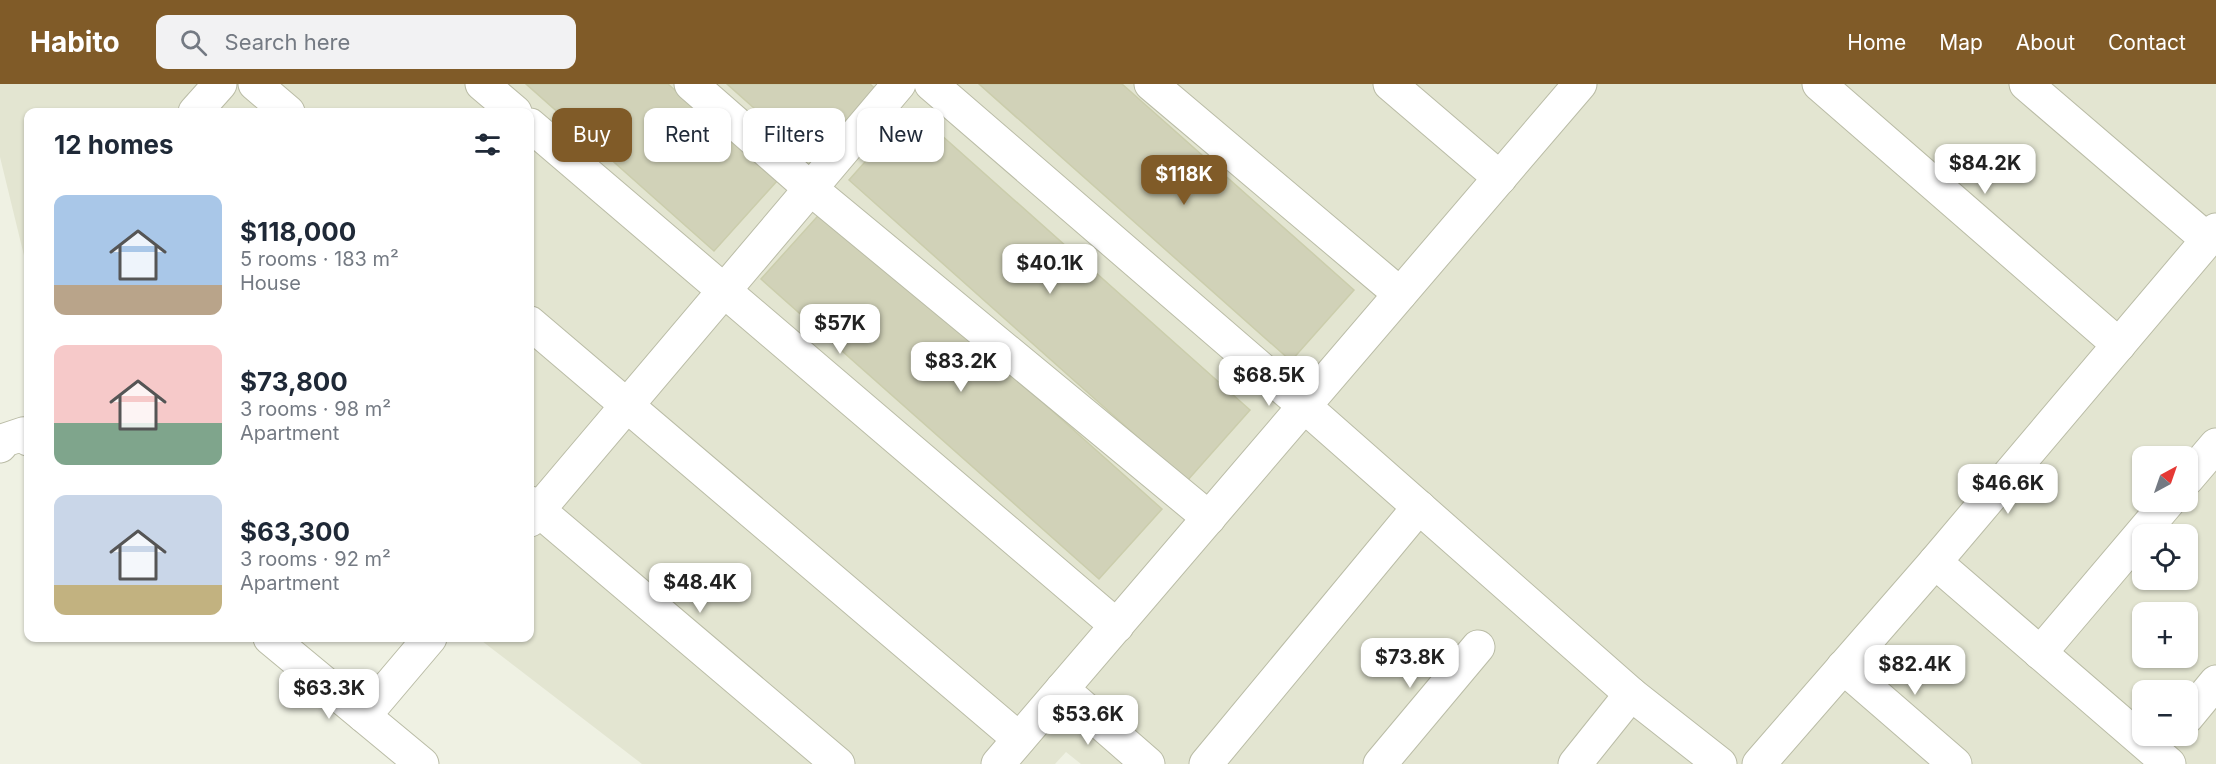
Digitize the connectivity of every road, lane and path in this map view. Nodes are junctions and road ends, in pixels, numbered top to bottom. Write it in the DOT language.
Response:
graph roads {
  1 [pos="219,84"];
  2 [pos="255,84"];
  3 [pos="482,84"];
  4 [pos="691,84"];
  5 [pos="899,84"];
  6 [pos="931,84"];
  7 [pos="1151,84"];
  8 [pos="1390,84"];
  9 [pos="1580,84"];
  10 [pos="1819,84"];
  11 [pos="2026,84"];
  12 [pos="198,108"];
  13 [pos="283,108"];
  14 [pos="510,108"];
  15 [pos="534,128"];
  16 [pos="1500,178"];
  17 [pos="811,189"];
  18 [pos="2212,235"];
  19 [pos="725,290"];
  20 [pos="1400,294"];
  21 [pos="534,326"];
  22 [pos="2119,345"];
  23 [pos="1303,405"];
  24 [pos="626,407"];
  25 [pos="24,435"];
  26 [pos="2216,445"];
  27 [pos="0,446"];
  28 [pos="2198,466"];
  29 [pos="1419,507"];
  30 [pos="534,509"];
  31 [pos="2160,512"];
  32 [pos="534,513"];
  33 [pos="1209,518"];
  34 [pos="1935,562"];
  35 [pos="1117,626"];
  36 [pos="275,642"];
  37 [pos="427,642"];
  38 [pos="1478,647"];
  39 [pos="2040,653"];
  40 [pos="1843,667"];
  41 [pos="2216,682"];
  42 [pos="1062,689"];
  43 [pos="1631,694"];
  44 [pos="2198,704"];
  45 [pos="364,716"];
  46 [pos="1019,739"];
  47 [pos="2166,751"];
  48 [pos="422,764"];
  49 [pos="838,764"];
  50 [pos="998,764"];
  51 [pos="1148,764"];
  52 [pos="1206,764"];
  53 [pos="1380,764"];
  54 [pos="1575,764"];
  55 [pos="1720,764"];
  56 [pos="1759,764"];
  57 [pos="1954,764"];
  1 -- 12 [label="street"];
  2 -- 13 [label="street"];
  3 -- 14 [label="street"];
  4 -- 17 [label="street"];
  5 -- 17 [label="street"];
  6 -- 23 [label="street"];
  7 -- 20 [label="street"];
  8 -- 16 [label="street"];
  9 -- 16 [label="street"];
  10 -- 22 [label="street"];
  11 -- 18 [label="street"];
  15 -- 19 [label="street"];
  16 -- 20 [label="street"];
  17 -- 19 [label="street"];
  17 -- 33 [label="street"];
  18 -- 22 [label="street"];
  19 -- 24 [label="street"];
  19 -- 35 [label="street"];
  20 -- 23 [label="street"];
  21 -- 24 [label="street"];
  22 -- 34 [label="street"];
  23 -- 29 [label="street"];
  23 -- 33 [label="street"];
  24 -- 30 [label="street"];
  24 -- 46 [label="street"];
  25 -- 27 [label="street"];
  26 -- 28 [label="street"];
  29 -- 43 [label="street"];
  29 -- 52 [label="street"];
  31 -- 39 [label="street"];
  32 -- 49 [label="street"];
  33 -- 35 [label="street"];
  34 -- 39 [label="street"];
  34 -- 40 [label="street"];
  35 -- 42 [label="street"];
  36 -- 45 [label="street"];
  37 -- 45 [label="street"];
  38 -- 53 [label="street"];
  39 -- 47 [label="street"];
  40 -- 56 [label="street"];
  40 -- 57 [label="street"];
  41 -- 44 [label="street"];
  42 -- 46 [label="street"];
  42 -- 51 [label="street"];
  43 -- 54 [label="street"];
  43 -- 55 [label="street"];
  45 -- 48 [label="street"];
  46 -- 50 [label="street"];
}
